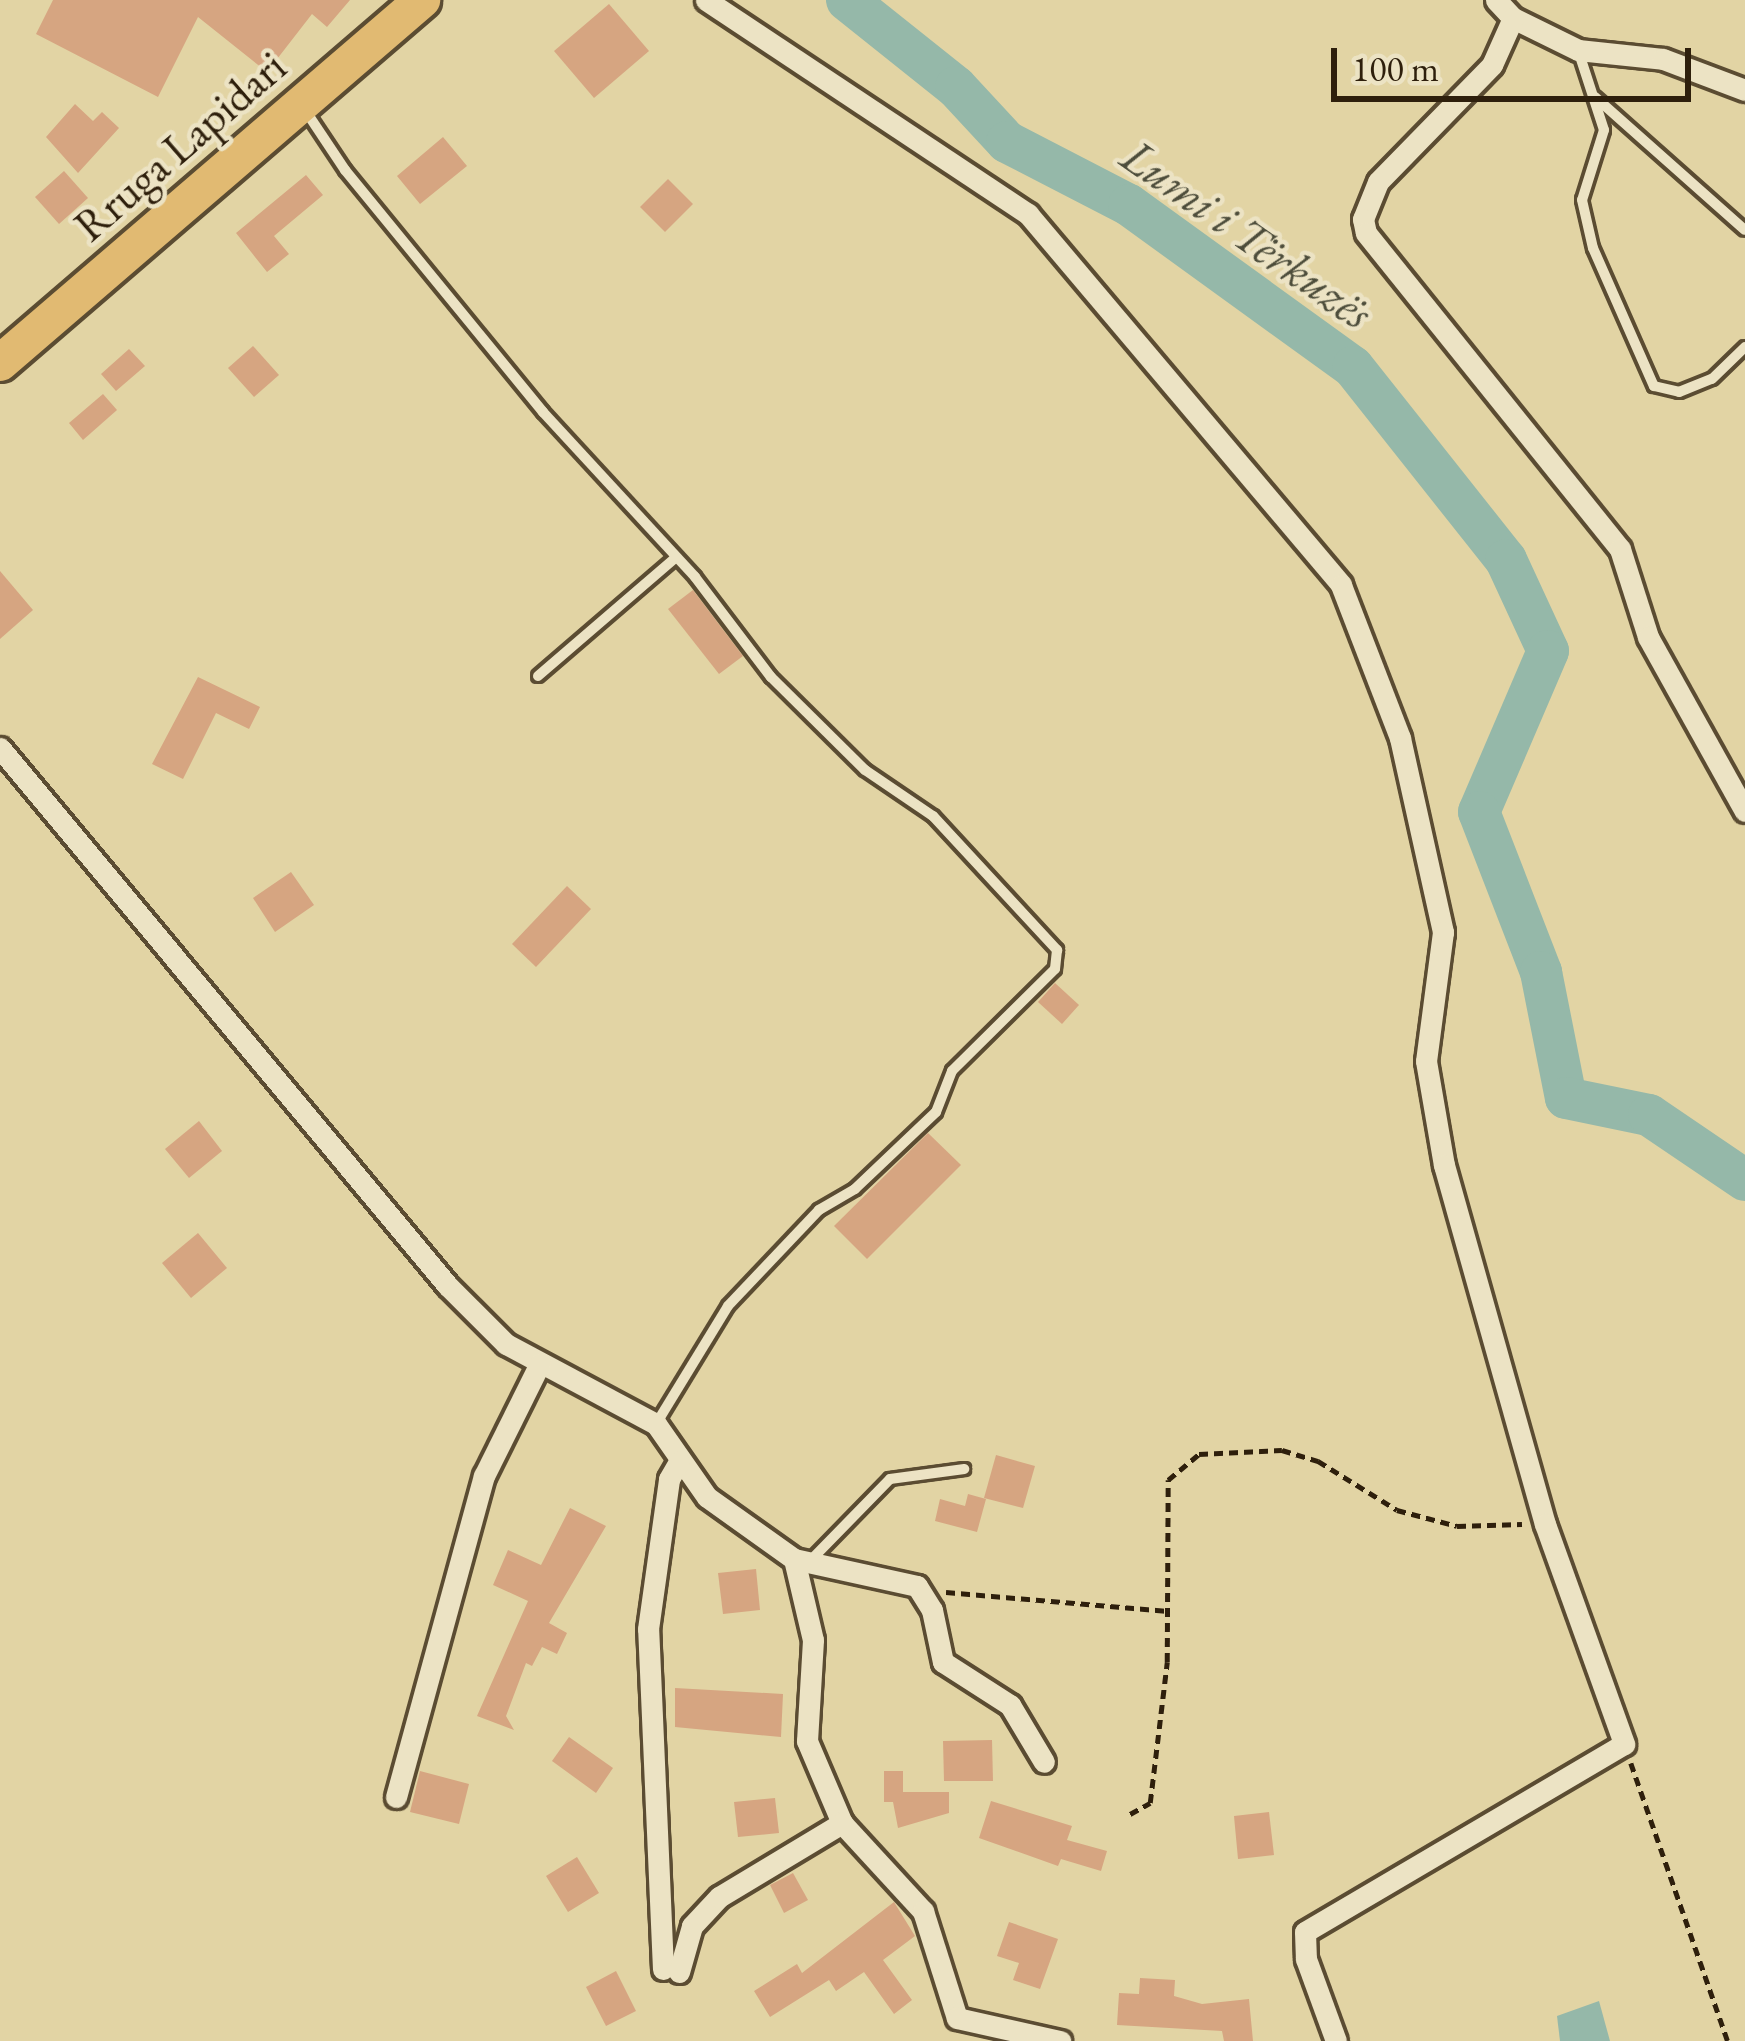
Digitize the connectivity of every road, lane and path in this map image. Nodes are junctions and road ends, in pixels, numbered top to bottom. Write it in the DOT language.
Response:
graph roads {
  1 [pos="422,0"];
  2 [pos="706,0"];
  3 [pos="1496,0"];
  4 [pos="1513,18"];
  5 [pos="1577,50"];
  6 [pos="1745,90"];
  7 [pos="1592,95"];
  8 [pos="302,104"];
  9 [pos="1745,230"];
  10 [pos="1745,347"];
  11 [pos="0,364"];
  12 [pos="674,559"];
  13 [pos="538,676"];
  14 [pos="0,748"];
  15 [pos="1745,811"];
  16 [pos="540,1363"];
  17 [pos="656,1424"];
  18 [pos="680,1462"];
  19 [pos="964,1469"];
  20 [pos="1546,1524"];
  21 [pos="801,1561"];
  22 [pos="926,1593"];
  23 [pos="1168,1611"];
  24 [pos="1624,1744"];
  25 [pos="1044,1762"];
  26 [pos="396,1797"];
  27 [pos="1130,1814"];
  28 [pos="842,1823"];
  29 [pos="1060,2041"];
  30 [pos="1336,2041"];
  31 [pos="1728,2041"];
  1 -- 8 [label="main road, Rruga Lapidari"];
  2 -- 20 [label="street"];
  3 -- 4 [label="street"];
  4 -- 5 [label="street"];
  4 -- 15 [label="street"];
  5 -- 6 [label="street"];
  5 -- 7 [label="lane"];
  7 -- 9 [label="lane"];
  7 -- 10 [label="lane"];
  8 -- 11 [label="main road, Rruga Lapidari"];
  8 -- 12 [label="lane"];
  12 -- 13 [label="lane"];
  12 -- 17 [label="lane"];
  14 -- 16 [label="street"];
  16 -- 17 [label="street"];
  16 -- 26 [label="street"];
  17 -- 18 [label="street"];
  18 -- 21 [label="street"];
  18 -- 28 [label="street"];
  19 -- 21 [label="lane"];
  20 -- 23 [label="path"];
  20 -- 24 [label="street"];
  21 -- 22 [label="street"];
  21 -- 28 [label="street"];
  22 -- 23 [label="path"];
  22 -- 25 [label="street"];
  23 -- 27 [label="path"];
  24 -- 30 [label="street"];
  24 -- 31 [label="path"];
  28 -- 29 [label="street"];
}
